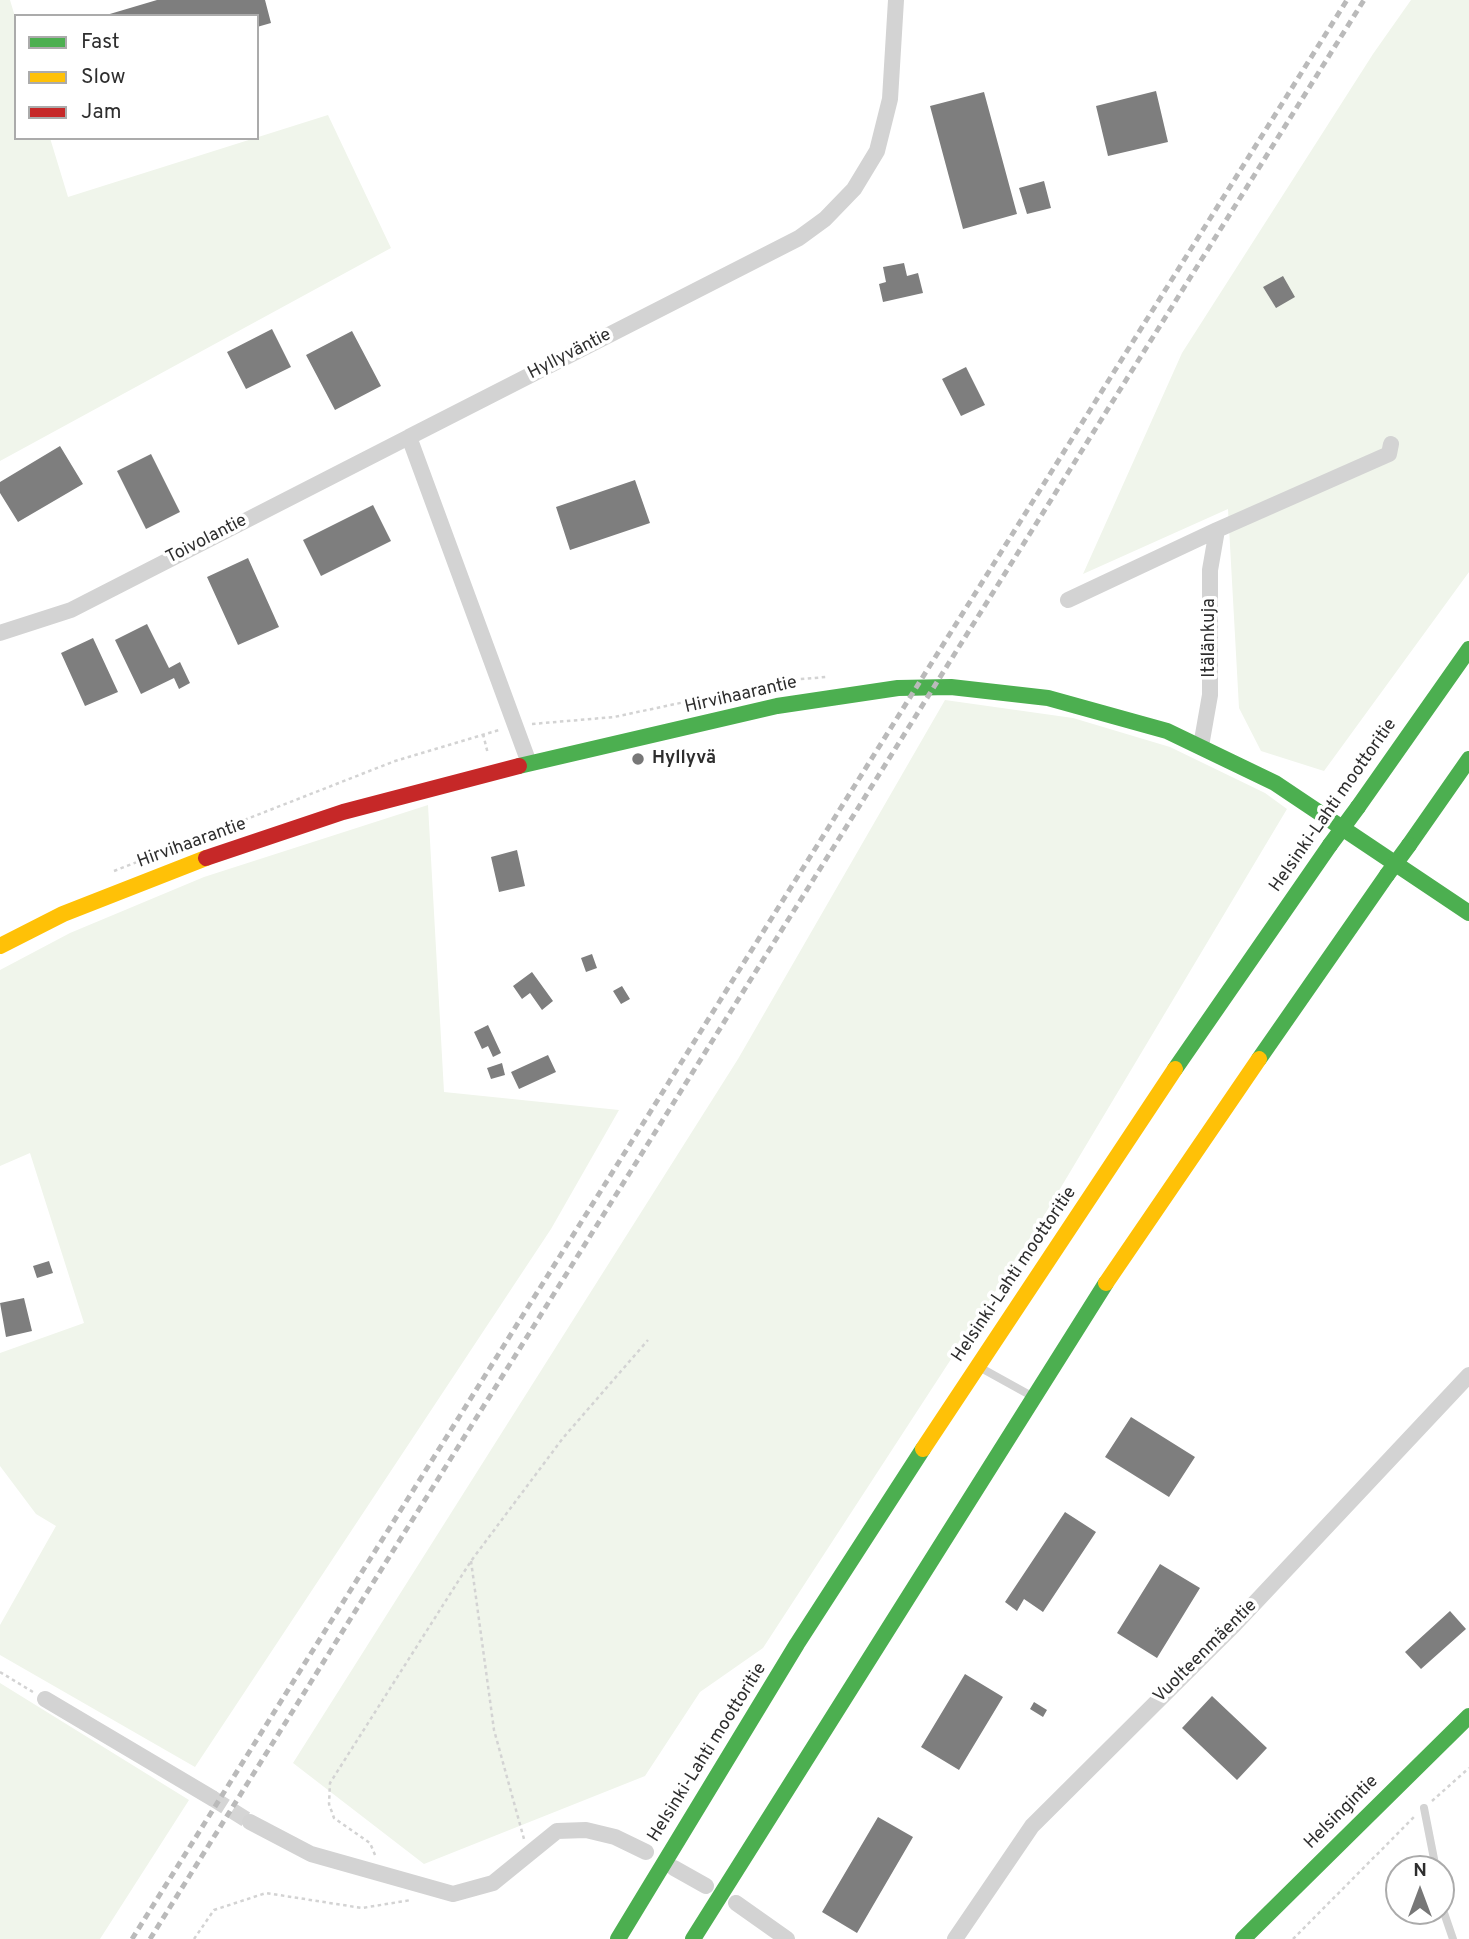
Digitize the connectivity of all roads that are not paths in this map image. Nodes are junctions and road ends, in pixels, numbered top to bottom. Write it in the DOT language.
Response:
graph roads {
  1 [pos="896,0"];
  2 [pos="410,438"];
  3 [pos="1391,444"];
  4 [pos="1217,530"];
  5 [pos="1068,600"];
  6 [pos="0,633"];
  7 [pos="1469,649"];
  8 [pos="1201,746"];
  9 [pos="1469,759"];
  10 [pos="529,764"];
  11 [pos="1469,913"];
  12 [pos="0,946"];
  13 [pos="977,1366"];
  14 [pos="1469,1375"];
  15 [pos="1033,1397"];
  16 [pos="45,1699"];
  17 [pos="1469,1716"];
  18 [pos="212,1798"];
  19 [pos="1424,1808"];
  20 [pos="250,1822"];
  21 [pos="646,1852"];
  22 [pos="1433,1855"];
  23 [pos="674,1868"];
  24 [pos="706,1886"];
  25 [pos="736,1903"];
  26 [pos="618,1939"];
  27 [pos="693,1939"];
  28 [pos="787,1939"];
  29 [pos="955,1939"];
  30 [pos="1243,1939"];
  1 -- 2 [label="street, Hyllyväntie"];
  2 -- 6 [label="street, Toivolantie"];
  2 -- 10 [label="street"];
  3 -- 4 [label="street"];
  4 -- 5 [label="street"];
  4 -- 8 [label="street, Itälänkuja"];
  7 -- 13 [label="main road, Helsinki-Lahti moottoritie, bridge"];
  8 -- 10 [label="main road, Hirvihaarantie"];
  8 -- 11 [label="main road, Hirvihaarantie"];
  9 -- 15 [label="main road, bridge"];
  10 -- 12 [label="main road, Hirvihaarantie"];
  13 -- 15 [label="lane"];
  13 -- 26 [label="main road, Helsinki-Lahti moottoritie"];
  14 -- 29 [label="street, Vuolteenmäentie"];
  15 -- 27 [label="main road"];
  16 -- 18 [label="street"];
  17 -- 30 [label="main road, Helsingintie"];
  19 -- 22 [label="lane"];
  20 -- 21 [label="street"];
  23 -- 24 [label="street"];
  25 -- 28 [label="street"];
}
